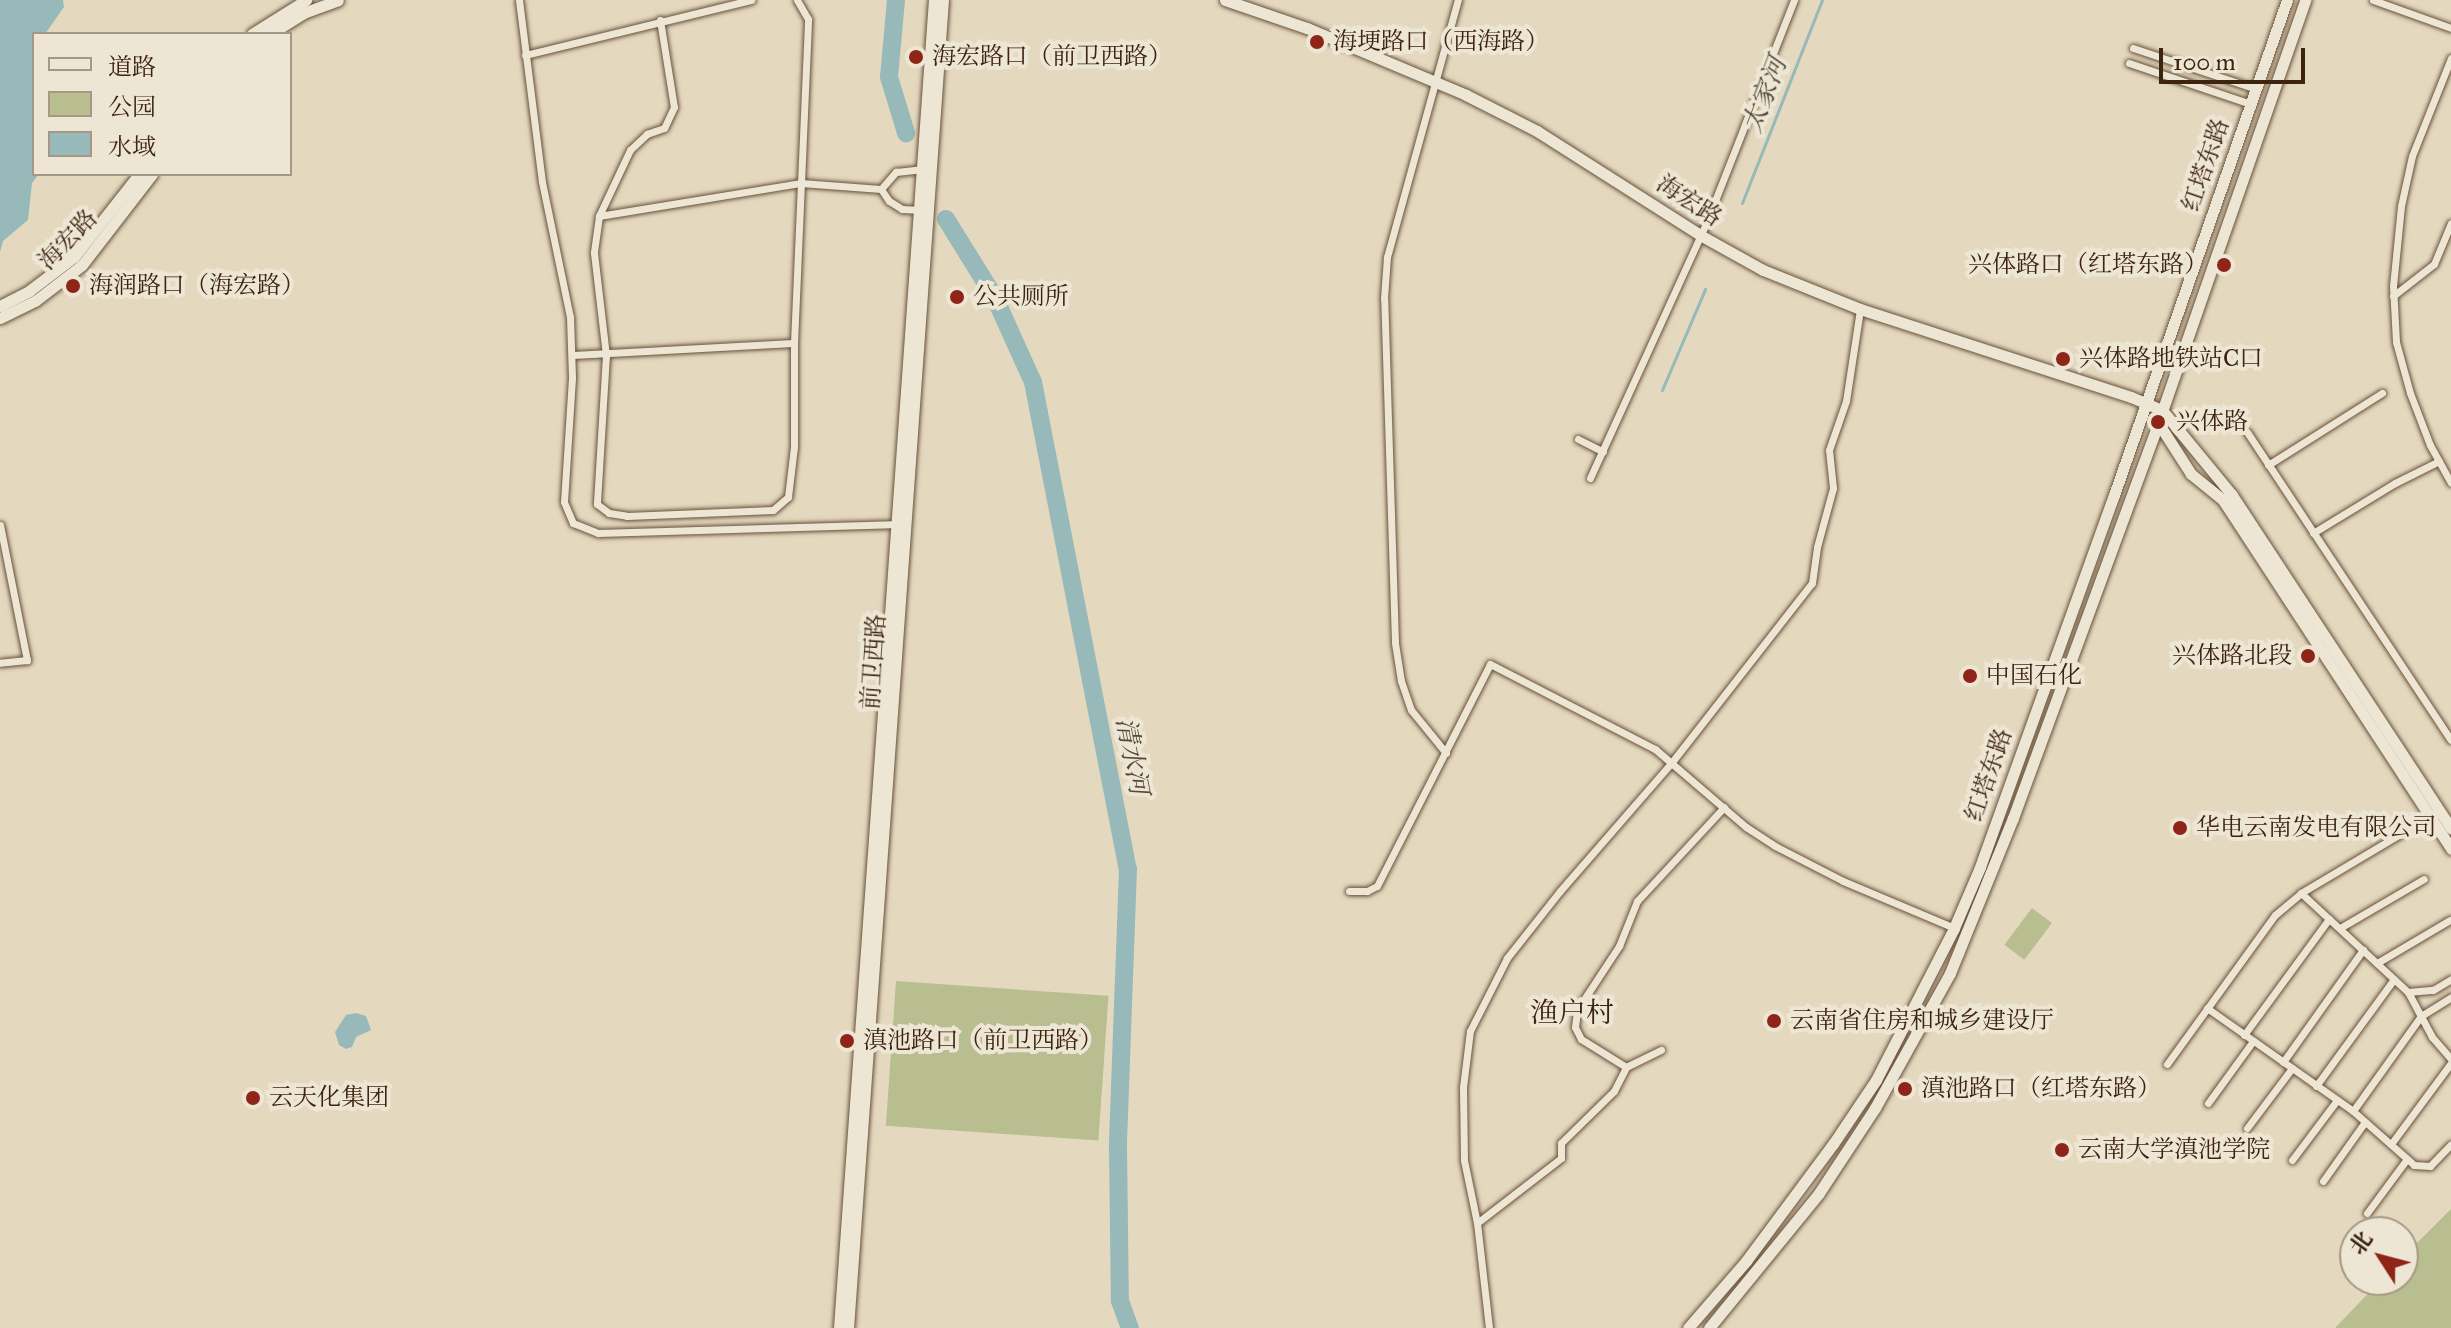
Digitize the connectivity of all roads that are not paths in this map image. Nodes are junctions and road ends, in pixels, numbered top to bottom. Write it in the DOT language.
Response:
graph roads {
  1 [pos="306,0"];
  2 [pos="338,0"];
  3 [pos="519,0"];
  4 [pos="751,0"];
  5 [pos="797,0"];
  6 [pos="934,0"];
  7 [pos="943,0"];
  8 [pos="1225,0"];
  9 [pos="1458,0"];
  10 [pos="1794,0"];
  11 [pos="2287,0"];
  12 [pos="2305,0"];
  13 [pos="2373,0"];
  14 [pos="660,20"];
  15 [pos="2451,28"];
  16 [pos="255,32"];
  17 [pos="273,32"];
  18 [pos="2133,48"];
  19 [pos="525,55"];
  20 [pos="2451,58"];
  21 [pos="2129,63"];
  22 [pos="1438,82"];
  23 [pos="2256,89"];
  24 [pos="2251,104"];
  25 [pos="925,169"];
  26 [pos="137,176"];
  27 [pos="150,176"];
  28 [pos="801,183"];
  29 [pos="881,189"];
  30 [pos="923,210"];
  31 [pos="599,216"];
  32 [pos="2451,223"];
  33 [pos="1700,235"];
  34 [pos="2393,296"];
  35 [pos="0,306"];
  36 [pos="1860,309"];
  37 [pos="0,318"];
  38 [pos="794,343"];
  39 [pos="572,355"];
  40 [pos="606,355"];
  41 [pos="2382,393"];
  42 [pos="2146,404"];
  43 [pos="2162,410"];
  44 [pos="2158,423"];
  45 [pos="2247,432"];
  46 [pos="1578,439"];
  47 [pos="1603,452"];
  48 [pos="2439,461"];
  49 [pos="2268,465"];
  50 [pos="1590,478"];
  51 [pos="2451,483"];
  52 [pos="901,524"];
  53 [pos="0,525"];
  54 [pos="2313,533"];
  55 [pos="0,663"];
  56 [pos="2381,730"];
  57 [pos="2451,740"];
  58 [pos="1446,753"];
  59 [pos="1672,762"];
  60 [pos="1724,807"];
  61 [pos="2430,816"];
  62 [pos="2451,829"];
  63 [pos="2449,843"];
  64 [pos="2424,879"];
  65 [pos="1349,891"];
  66 [pos="2301,893"];
  67 [pos="2329,919"];
  68 [pos="2450,920"];
  69 [pos="1954,928"];
  70 [pos="2340,928"];
  71 [pos="2363,950"];
  72 [pos="2377,963"];
  73 [pos="870,964"];
  74 [pos="2394,979"];
  75 [pos="2451,979"];
  76 [pos="2408,992"];
  77 [pos="2451,997"];
  78 [pos="2207,1008"];
  79 [pos="2421,1016"];
  80 [pos="2244,1035"];
  81 [pos="2253,1041"];
  82 [pos="1661,1050"];
  83 [pos="2450,1056"];
  84 [pos="2283,1062"];
  85 [pos="2167,1064"];
  86 [pos="1626,1067"];
  87 [pos="2292,1068"];
  88 [pos="2316,1086"];
  89 [pos="2337,1100"];
  90 [pos="2208,1103"];
  91 [pos="2353,1111"];
  92 [pos="2365,1122"];
  93 [pos="2247,1128"];
  94 [pos="2391,1144"];
  95 [pos="2451,1144"];
  96 [pos="2407,1159"];
  97 [pos="2292,1160"];
  98 [pos="2323,1181"];
  99 [pos="2367,1213"];
  100 [pos="1477,1223"];
  101 [pos="839,1328"];
  102 [pos="848,1328"];
  103 [pos="1489,1328"];
  104 [pos="1688,1328"];
  105 [pos="1709,1328"];
  1 -- 16 [label="main road"];
  2 -- 17 [label="main road"];
  3 -- 19 [label="street"];
  4 -- 14 [label="street"];
  5 -- 28 [label="street"];
  6 -- 25 [label="main road, 前卫西路"];
  7 -- 25 [label="main road, 前卫西路"];
  8 -- 22 [label="main road, 海宏路"];
  9 -- 22 [label="street"];
  10 -- 33 [label="street"];
  11 -- 23 [label="main road, 红塔东路"];
  12 -- 43 [label="main road, 红塔东路"];
  13 -- 15 [label="street"];
  14 -- 19 [label="street"];
  14 -- 31 [label="street"];
  18 -- 23 [label="street"];
  19 -- 39 [label="street"];
  20 -- 34 [label="street"];
  21 -- 24 [label="street"];
  22 -- 33 [label="main road, 海宏路"];
  22 -- 58 [label="street"];
  23 -- 24 [label="main road, 红塔东路"];
  24 -- 42 [label="main road, 红塔东路"];
  25 -- 29 [label="street"];
  25 -- 30 [label="main road, 前卫西路"];
  26 -- 35 [label="main road, 海宏路"];
  27 -- 37 [label="main road, 海宏路"];
  28 -- 29 [label="street"];
  28 -- 31 [label="street"];
  28 -- 38 [label="street"];
  29 -- 30 [label="street"];
  30 -- 52 [label="main road, 前卫西路"];
  31 -- 40 [label="street"];
  32 -- 34 [label="street"];
  33 -- 36 [label="main road, 海宏路"];
  33 -- 47 [label="street"];
  34 -- 48 [label="street"];
  36 -- 42 [label="main road, 海宏路"];
  36 -- 59 [label="street"];
  38 -- 40 [label="street"];
  38 -- 40 [label="street"];
  39 -- 40 [label="street"];
  39 -- 52 [label="street"];
  41 -- 49 [label="street"];
  42 -- 43 [label="main road"];
  42 -- 44 [label="main road"];
  42 -- 69 [label="main road, 红塔东路"];
  43 -- 44 [label="main road, 红塔东路"];
  43 -- 56 [label="main road"];
  44 -- 56 [label="main road"];
  44 -- 105 [label="main road, 红塔东路"];
  45 -- 49 [label="street"];
  46 -- 47 [label="street"];
  47 -- 50 [label="street"];
  48 -- 51 [label="street"];
  48 -- 54 [label="street"];
  49 -- 54 [label="street"];
  52 -- 73 [label="main road, 前卫西路"];
  53 -- 55 [label="street"];
  54 -- 57 [label="street"];
  56 -- 61 [label="main road"];
  56 -- 62 [label="main road"];
  58 -- 59 [label="street"];
  58 -- 65 [label="street"];
  59 -- 60 [label="street"];
  59 -- 100 [label="street"];
  60 -- 69 [label="street"];
  60 -- 86 [label="street"];
  61 -- 63 [label="main road"];
  61 -- 66 [label="street"];
  64 -- 70 [label="street"];
  66 -- 67 [label="street"];
  66 -- 78 [label="street"];
  67 -- 70 [label="street"];
  67 -- 80 [label="street"];
  68 -- 72 [label="street"];
  69 -- 104 [label="main road, 红塔东路"];
  70 -- 71 [label="street"];
  71 -- 72 [label="street"];
  71 -- 84 [label="street"];
  72 -- 74 [label="street"];
  73 -- 101 [label="main road, 前卫西路"];
  73 -- 102 [label="main road, 前卫西路"];
  74 -- 76 [label="street"];
  74 -- 88 [label="street"];
  75 -- 76 [label="street"];
  76 -- 79 [label="street"];
  77 -- 79 [label="street"];
  78 -- 80 [label="street"];
  78 -- 85 [label="street"];
  79 -- 83 [label="street"];
  79 -- 91 [label="street"];
  80 -- 81 [label="street"];
  81 -- 84 [label="street"];
  81 -- 90 [label="street"];
  82 -- 86 [label="street"];
  83 -- 94 [label="street"];
  84 -- 87 [label="street"];
  86 -- 100 [label="street"];
  87 -- 88 [label="street"];
  87 -- 93 [label="street"];
  88 -- 89 [label="street"];
  89 -- 91 [label="street"];
  89 -- 97 [label="street"];
  91 -- 92 [label="street"];
  92 -- 94 [label="street"];
  92 -- 98 [label="street"];
  94 -- 96 [label="street"];
  95 -- 96 [label="street"];
  96 -- 99 [label="street"];
  100 -- 103 [label="street"];
}
